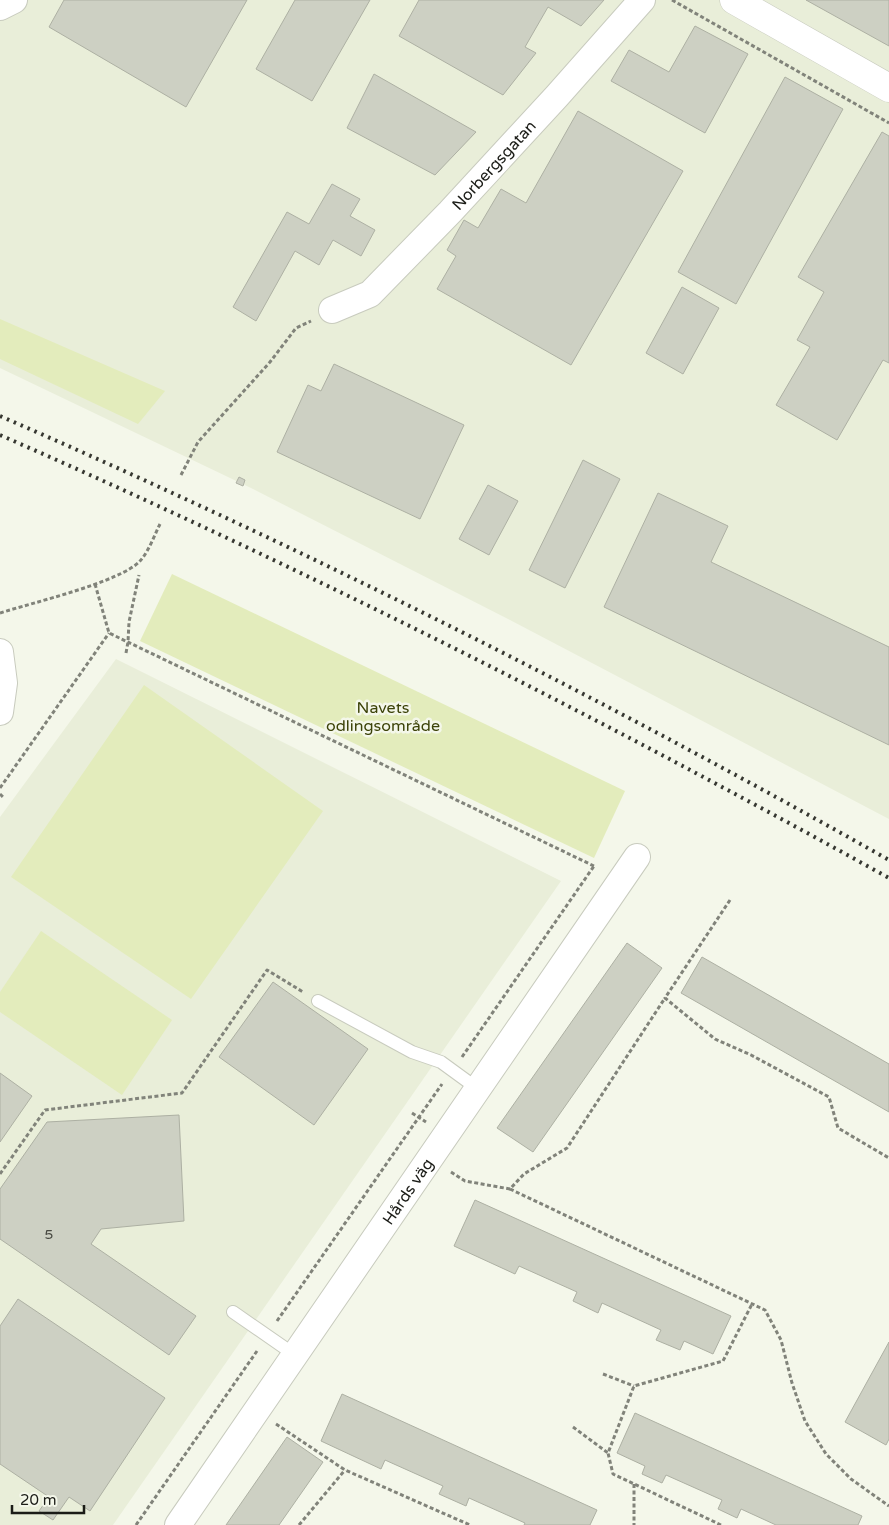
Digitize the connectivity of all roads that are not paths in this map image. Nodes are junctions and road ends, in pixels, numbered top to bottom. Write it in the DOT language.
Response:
graph roads {
  1 [pos="14,0"];
  2 [pos="642,0"];
  3 [pos="734,0"];
  4 [pos="0,7"];
  5 [pos="889,88"];
  6 [pos="332,310"];
  7 [pos="0,652"];
  8 [pos="0,712"];
  9 [pos="637,857"];
  10 [pos="318,1001"];
  11 [pos="478,1089"];
  12 [pos="233,1312"];
  13 [pos="295,1356"];
  14 [pos="178,1525"];
  1 -- 4 [label="street"];
  2 -- 6 [label="street, Norbergsgatan"];
  3 -- 5 [label="street"];
  7 -- 8 [label="street"];
  9 -- 11 [label="street, Hårds väg"];
  10 -- 11 [label="lane"];
  11 -- 13 [label="street, Hårds väg"];
  12 -- 13 [label="lane"];
  13 -- 14 [label="street, Hårds väg"];
}
